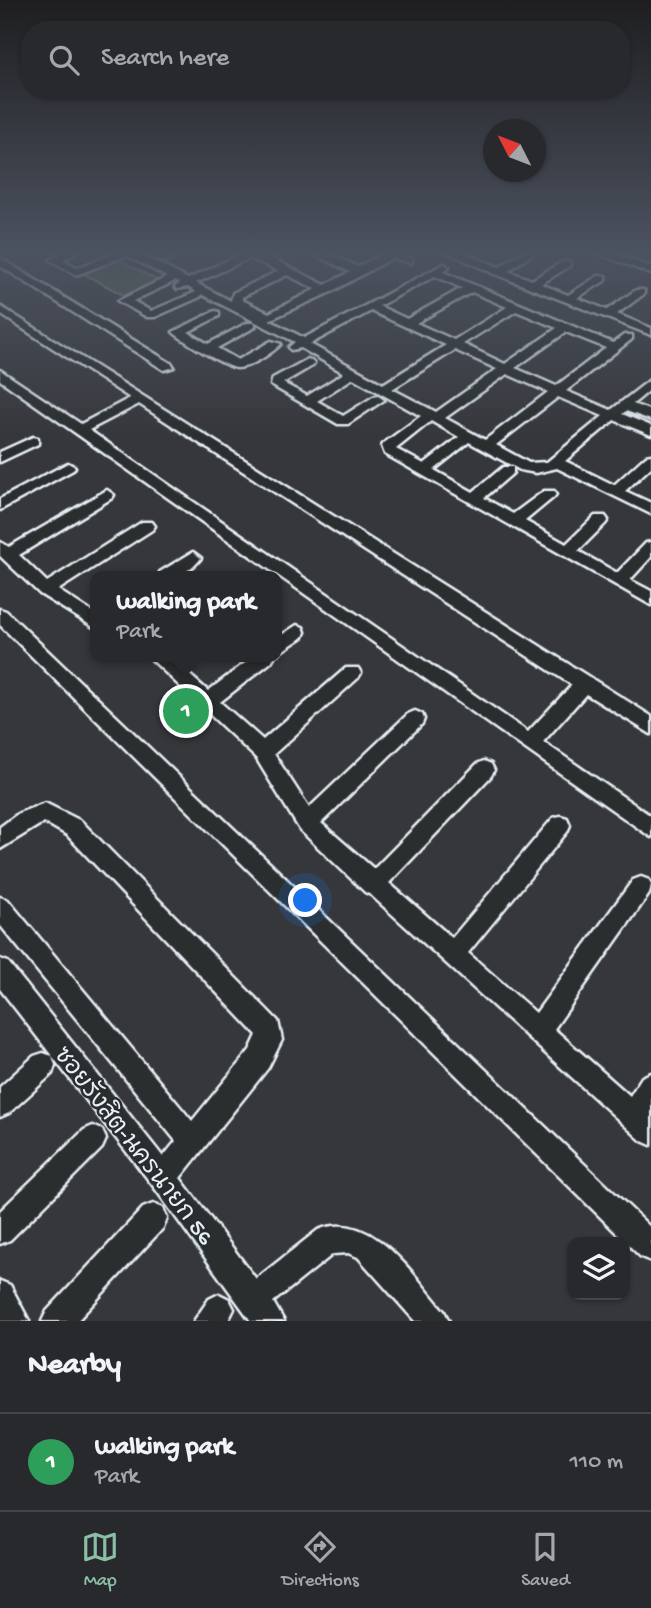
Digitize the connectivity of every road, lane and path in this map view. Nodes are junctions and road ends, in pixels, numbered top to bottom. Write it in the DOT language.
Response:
graph roads {
  1 [pos="7,314"];
  2 [pos="83,314"];
  3 [pos="215,314"];
  4 [pos="230,314"];
  5 [pos="239,314"];
  6 [pos="357,314"];
  7 [pos="387,314"];
  8 [pos="425,314"];
  9 [pos="504,314"];
  10 [pos="534,314"];
  11 [pos="605,314"];
  12 [pos="608,315"];
  13 [pos="408,323"];
  14 [pos="251,325"];
  15 [pos="565,327"];
  16 [pos="650,330"];
  17 [pos="628,337"];
  18 [pos="275,344"];
  19 [pos="454,344"];
  20 [pos="302,346"];
  21 [pos="615,348"];
  22 [pos="207,349"];
  23 [pos="308,363"];
  24 [pos="168,367"];
  25 [pos="505,368"];
  26 [pos="353,373"];
  27 [pos="0,374"];
  28 [pos="651,383"];
  29 [pos="555,391"];
  30 [pos="381,394"];
  31 [pos="139,399"];
  32 [pos="307,402"];
  33 [pos="613,413"];
  34 [pos="651,416"];
  35 [pos="434,417"];
  36 [pos="79,430"];
  37 [pos="651,431"];
  38 [pos="469,436"];
  39 [pos="33,442"];
  40 [pos="651,442"];
  41 [pos="486,446"];
  42 [pos="0,458"];
  43 [pos="651,459"];
  44 [pos="555,462"];
  45 [pos="68,467"];
  46 [pos="425,470"];
  47 [pos="508,470"];
  48 [pos="616,491"];
  49 [pos="549,494"];
  50 [pos="107,495"];
  51 [pos="474,498"];
  52 [pos="0,505"];
  53 [pos="651,509"];
  54 [pos="600,520"];
  55 [pos="515,521"];
  56 [pos="147,526"];
  57 [pos="651,547"];
  58 [pos="4,550"];
  59 [pos="568,551"];
  60 [pos="193,558"];
  61 [pos="174,571"];
  62 [pos="619,581"];
  63 [pos="46,590"];
  64 [pos="651,599"];
  65 [pos="0,615"];
  66 [pos="90,619"];
  67 [pos="297,632"];
  68 [pos="282,643"];
  69 [pos="164,662"];
  70 [pos="259,662"];
  71 [pos="352,673"];
  72 [pos="584,683"];
  73 [pos="208,701"];
  74 [pos="415,719"];
  75 [pos="651,726"];
  76 [pos="530,743"];
  77 [pos="263,751"];
  78 [pos="484,770"];
  79 [pos="307,823"];
  80 [pos="560,825"];
  81 [pos="651,828"];
  82 [pos="0,839"];
  83 [pos="373,885"];
  84 [pos="642,887"];
  85 [pos="0,908"];
  86 [pos="452,955"];
  87 [pos="0,970"];
  88 [pos="538,1031"];
  89 [pos="43,1065"];
  90 [pos="651,1086"];
  91 [pos="0,1104"];
  92 [pos="642,1124"];
  93 [pos="93,1139"];
  94 [pos="193,1142"];
  95 [pos="163,1178"];
  96 [pos="153,1218"];
  97 [pos="0,1230"];
  98 [pos="651,1247"];
  99 [pos="0,1295"];
  100 [pos="261,1310"];
  101 [pos="14,1321"];
  102 [pos="57,1321"];
  103 [pos="434,1321"];
  1 -- 31 [label="street"];
  2 -- 24 [label="street"];
  3 -- 22 [label="street"];
  4 -- 14 [label="street"];
  5 -- 20 [label="street"];
  6 -- 20 [label="street"];
  7 -- 13 [label="street"];
  8 -- 13 [label="street"];
  9 -- 19 [label="street"];
  10 -- 15 [label="street"];
  11 -- 12 [label="street"];
  12 -- 16 [label="street"];
  13 -- 19 [label="street"];
  14 -- 20 [label="street"];
  14 -- 22 [label="street"];
  15 -- 21 [label="street"];
  15 -- 25 [label="street"];
  17 -- 21 [label="street"];
  18 -- 22 [label="street"];
  19 -- 25 [label="street"];
  19 -- 30 [label="street"];
  20 -- 26 [label="street"];
  21 -- 29 [label="street"];
  23 -- 32 [label="street"];
  25 -- 29 [label="street"];
  25 -- 35 [label="street"];
  26 -- 30 [label="street"];
  26 -- 32 [label="street"];
  27 -- 36 [label="street"];
  28 -- 33 [label="street"];
  29 -- 33 [label="street"];
  29 -- 41 [label="street"];
  30 -- 32 [label="street"];
  30 -- 35 [label="street"];
  31 -- 36 [label="street"];
  31 -- 72 [label="street"];
  33 -- 34 [label="street"];
  33 -- 37 [label="street"];
  33 -- 40 [label="street"];
  33 -- 44 [label="street"];
  35 -- 38 [label="street"];
  35 -- 46 [label="street"];
  36 -- 76 [label="street"];
  38 -- 41 [label="street"];
  38 -- 46 [label="street"];
  39 -- 42 [label="street"];
  41 -- 44 [label="street"];
  43 -- 48 [label="street"];
  44 -- 48 [label="street"];
  45 -- 52 [label="street"];
  46 -- 51 [label="street"];
  47 -- 51 [label="street"];
  48 -- 53 [label="street"];
  49 -- 55 [label="street"];
  50 -- 58 [label="street"];
  51 -- 55 [label="street"];
  54 -- 59 [label="street"];
  55 -- 59 [label="street"];
  56 -- 63 [label="street"];
  57 -- 62 [label="street"];
  58 -- 63 [label="street"];
  59 -- 62 [label="street"];
  60 -- 61 [label="street"];
  62 -- 64 [label="street"];
  63 -- 66 [label="street"];
  65 -- 98 [label="street"];
  67 -- 68 [label="street"];
  69 -- 73 [label="street"];
  70 -- 73 [label="street"];
  71 -- 77 [label="street"];
  72 -- 75 [label="street"];
  72 -- 76 [label="street"];
  73 -- 77 [label="street"];
  74 -- 79 [label="street"];
  76 -- 81 [label="street"];
  77 -- 79 [label="street"];
  78 -- 83 [label="street"];
  79 -- 83 [label="street"];
  80 -- 86 [label="street"];
  82 -- 94 [label="street"];
  83 -- 86 [label="street"];
  84 -- 88 [label="street"];
  85 -- 94 [label="street"];
  86 -- 88 [label="street"];
  87 -- 95 [label="street, ซอยรังสิต-นครนายก 56"];
  88 -- 92 [label="street"];
  89 -- 91 [label="street"];
  90 -- 92 [label="street"];
  93 -- 97 [label="street"];
  94 -- 95 [label="street"];
  95 -- 100 [label="street, ซอยรังสิต-นครนายก 56"];
  96 -- 102 [label="street"];
  99 -- 101 [label="street"];
  100 -- 103 [label="street"];
}
